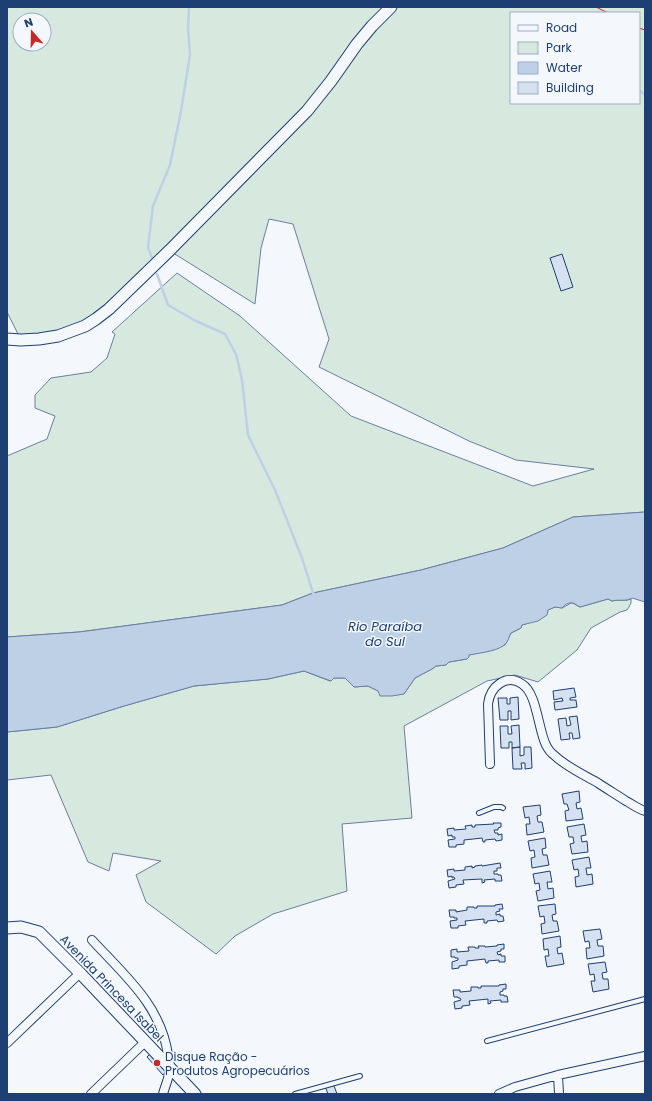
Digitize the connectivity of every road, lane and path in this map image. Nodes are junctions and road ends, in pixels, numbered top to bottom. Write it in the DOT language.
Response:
graph roads {
  1 [pos="391,7"];
  2 [pos="7,339"];
  3 [pos="490,764"];
  4 [pos="503,808"];
  5 [pos="645,811"];
  6 [pos="479,813"];
  7 [pos="7,928"];
  8 [pos="92,940"];
  9 [pos="80,973"];
  10 [pos="645,999"];
  11 [pos="488,1041"];
  12 [pos="145,1042"];
  13 [pos="7,1043"];
  14 [pos="645,1056"];
  15 [pos="170,1068"];
  16 [pos="558,1075"];
  17 [pos="360,1076"];
  18 [pos="91,1094"];
  19 [pos="163,1094"];
  20 [pos="195,1094"];
  21 [pos="295,1094"];
  22 [pos="499,1094"];
  23 [pos="559,1094"];
  1 -- 2 [label="main road"];
  3 -- 5 [label="street"];
  4 -- 6 [label="lane"];
  7 -- 9 [label="main road, Avenida Princesa Isabel"];
  8 -- 15 [label="street"];
  9 -- 12 [label="main road, Avenida Princesa Isabel"];
  9 -- 13 [label="street"];
  10 -- 11 [label="lane"];
  12 -- 15 [label="main road, Avenida Princesa Isabel"];
  12 -- 18 [label="street"];
  14 -- 16 [label="street"];
  15 -- 19 [label="street"];
  15 -- 20 [label="main road, Avenida Princesa Isabel"];
  16 -- 22 [label="street"];
  16 -- 23 [label="street"];
  17 -- 21 [label="lane"];
}
